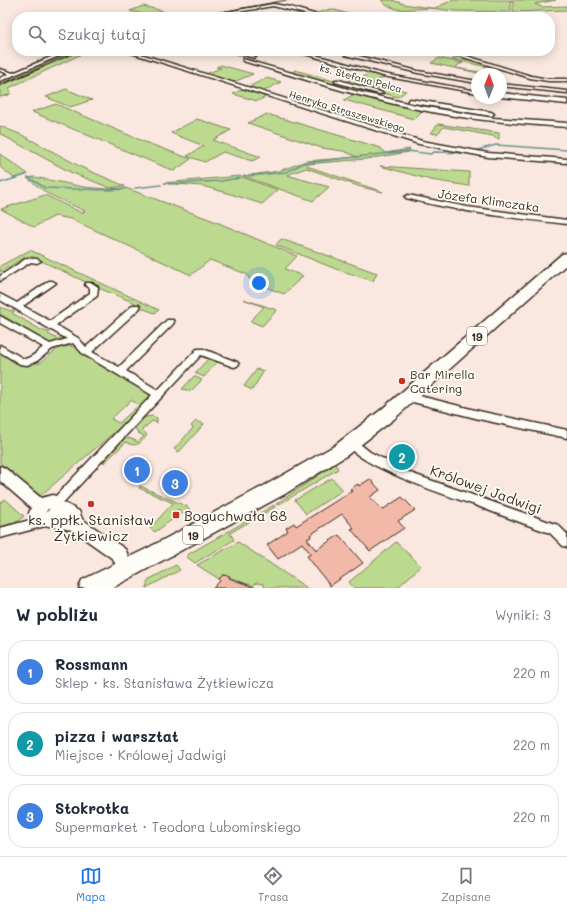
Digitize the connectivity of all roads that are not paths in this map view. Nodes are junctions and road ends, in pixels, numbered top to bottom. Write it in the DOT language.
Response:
graph roads {
  1 [pos="230,12"];
  2 [pos="304,12"];
  3 [pos="57,56"];
  4 [pos="143,56"];
  5 [pos="250,56"];
  6 [pos="315,56"];
  7 [pos="355,56"];
  8 [pos="462,56"];
  9 [pos="245,60"];
  10 [pos="0,70"];
  11 [pos="13,74"];
  12 [pos="0,80"];
  13 [pos="567,80"];
  14 [pos="471,81"];
  15 [pos="507,86"];
  16 [pos="471,91"];
  17 [pos="567,92"];
  18 [pos="507,96"];
  19 [pos="567,102"];
  20 [pos="463,113"];
  21 [pos="492,114"];
  22 [pos="567,125"];
  23 [pos="567,161"];
  24 [pos="408,197"];
  25 [pos="567,222"];
  26 [pos="567,257"];
  27 [pos="37,261"];
  28 [pos="0,279"];
  29 [pos="52,283"];
  30 [pos="89,285"];
  31 [pos="0,297"];
  32 [pos="16,307"];
  33 [pos="136,307"];
  34 [pos="0,319"];
  35 [pos="170,322"];
  36 [pos="49,326"];
  37 [pos="75,340"];
  38 [pos="49,347"];
  39 [pos="0,348"];
  40 [pos="86,352"];
  41 [pos="234,364"];
  42 [pos="119,372"];
  43 [pos="159,395"];
  44 [pos="408,397"];
  45 [pos="567,434"];
  46 [pos="351,443"];
  47 [pos="0,472"];
  48 [pos="48,511"];
  49 [pos="0,533"];
  50 [pos="567,542"];
  51 [pos="127,570"];
  52 [pos="90,588"];
  1 -- 2 [label="street"];
  3 -- 11 [label="street"];
  4 -- 23 [label="street, Henryka Straszewskiego"];
  5 -- 20 [label="street, ks. Stefana Pelca"];
  6 -- 16 [label="street"];
  7 -- 14 [label="street"];
  8 -- 13 [label="street"];
  9 -- 20 [label="street, ks. Stefana Pelca"];
  10 -- 11 [label="street"];
  11 -- 12 [label="street"];
  15 -- 17 [label="street"];
  18 -- 19 [label="street"];
  20 -- 21 [label="street, ks. Stefana Pelca"];
  20 -- 22 [label="street, ks. Stefana Pelca"];
  24 -- 25 [label="street, Józefa Klimczaka"];
  26 -- 44 [label="highway, 19"];
  27 -- 28 [label="street"];
  29 -- 32 [label="street"];
  30 -- 36 [label="street"];
  31 -- 32 [label="street"];
  32 -- 36 [label="street"];
  33 -- 40 [label="street"];
  34 -- 38 [label="street"];
  35 -- 42 [label="street"];
  36 -- 37 [label="street"];
  37 -- 38 [label="street"];
  37 -- 40 [label="street"];
  38 -- 39 [label="street"];
  40 -- 42 [label="street"];
  41 -- 43 [label="street"];
  42 -- 43 [label="street"];
  43 -- 48 [label="street"];
  44 -- 45 [label="street"];
  44 -- 46 [label="highway, 19"];
  46 -- 50 [label="street, Królowej Jadwigi"];
  46 -- 51 [label="highway, 19"];
  47 -- 48 [label="street"];
  48 -- 49 [label="street"];
  48 -- 51 [label="street"];
  51 -- 52 [label="highway, 19"];
}
